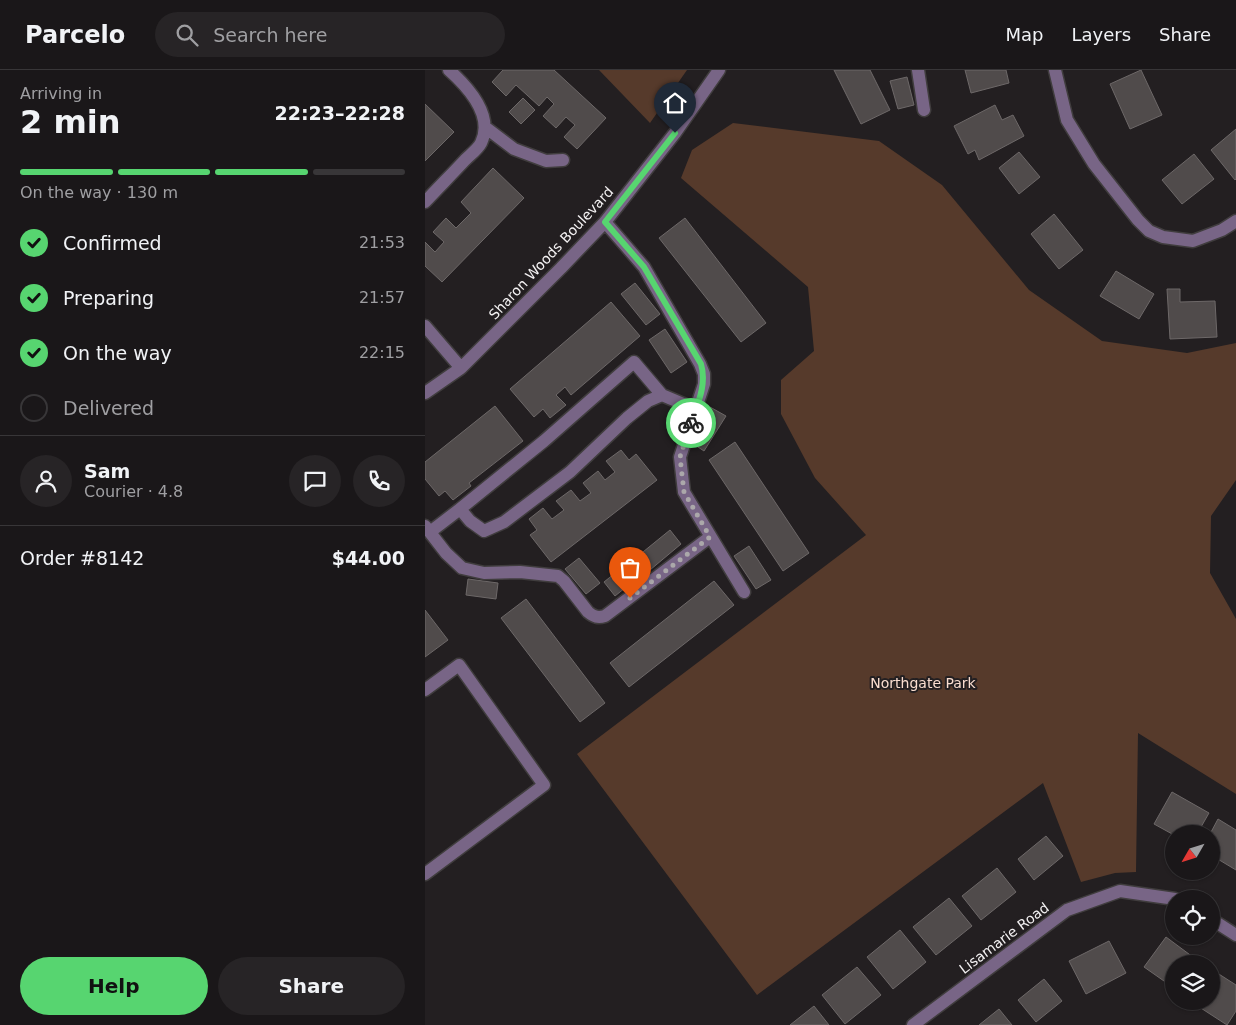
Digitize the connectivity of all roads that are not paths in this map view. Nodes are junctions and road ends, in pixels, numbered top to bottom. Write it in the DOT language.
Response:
graph roads {
  1 [pos="449,70"];
  2 [pos="719,70"];
  3 [pos="918,70"];
  4 [pos="1055,70"];
  5 [pos="924,110"];
  6 [pos="485,127"];
  7 [pos="563,160"];
  8 [pos="425,202"];
  9 [pos="1236,221"];
  10 [pos="605,222"];
  11 [pos="425,326"];
  12 [pos="461,368"];
  13 [pos="425,393"];
  14 [pos="662,396"];
  15 [pos="695,409"];
  16 [pos="460,509"];
  17 [pos="427,529"];
  18 [pos="710,537"];
  19 [pos="744,592"];
  20 [pos="425,690"];
  21 [pos="425,874"];
  22 [pos="1165,898"];
  23 [pos="1220,925"];
  24 [pos="1236,935"];
  25 [pos="913,1025"];
  1 -- 6 [label="street"];
  2 -- 10 [label="street, Sharon Woods Boulevard"];
  3 -- 5 [label="street"];
  4 -- 9 [label="street"];
  6 -- 7 [label="street"];
  6 -- 8 [label="street"];
  10 -- 12 [label="street, Sharon Woods Boulevard"];
  10 -- 15 [label="street"];
  11 -- 12 [label="street"];
  12 -- 13 [label="street, Sharon Woods Boulevard"];
  14 -- 15 [label="street"];
  14 -- 16 [label="street"];
  14 -- 16 [label="street"];
  15 -- 18 [label="street"];
  16 -- 17 [label="street"];
  17 -- 18 [label="street"];
  18 -- 19 [label="street"];
  20 -- 21 [label="street"];
  22 -- 25 [label="street, Lisamarie Road"];
  23 -- 24 [label="street"];
}
